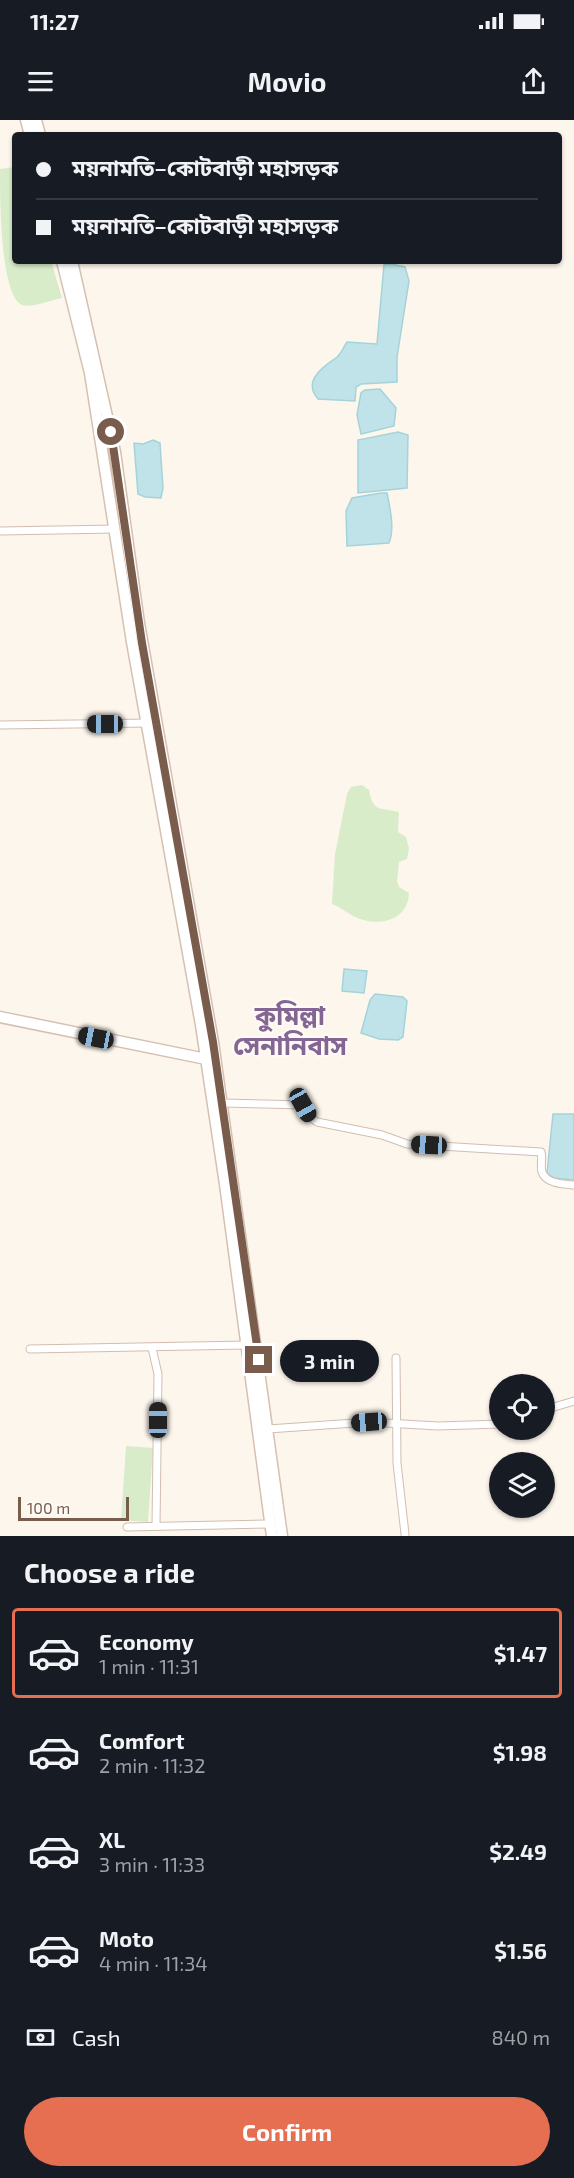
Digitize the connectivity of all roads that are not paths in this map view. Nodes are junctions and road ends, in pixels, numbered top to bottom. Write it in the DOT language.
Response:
graph roads {
  1 [pos="63,264"];
  2 [pos="73,264"];
  3 [pos="94,372"];
  4 [pos="115,529"];
  5 [pos="0,531"];
  6 [pos="152,723"];
  7 [pos="0,725"];
  8 [pos="0,1017"];
  9 [pos="211,1060"];
  10 [pos="222,1103"];
  11 [pos="574,1185"];
  12 [pos="246,1345"];
  13 [pos="152,1348"];
  14 [pos="30,1349"];
  15 [pos="396,1358"];
  16 [pos="574,1401"];
  17 [pos="555,1407"];
  18 [pos="397,1423"];
  19 [pos="489,1424"];
  20 [pos="268,1429"];
  21 [pos="270,1524"];
  22 [pos="156,1526"];
  23 [pos="127,1527"];
  24 [pos="405,1534"];
  25 [pos="272,1536"];
  26 [pos="282,1536"];
  1 -- 3 [label="main road"];
  2 -- 3 [label="main road"];
  3 -- 4 [label="main road"];
  3 -- 6 [label="main road"];
  4 -- 5 [label="street"];
  4 -- 6 [label="main road"];
  6 -- 7 [label="street"];
  6 -- 9 [label="main road"];
  8 -- 9 [label="main road"];
  9 -- 10 [label="main road"];
  9 -- 12 [label="main road"];
  10 -- 11 [label="street"];
  10 -- 20 [label="main road"];
  12 -- 13 [label="street"];
  12 -- 21 [label="main road"];
  13 -- 14 [label="street"];
  13 -- 22 [label="street"];
  15 -- 18 [label="street"];
  16 -- 17 [label="street"];
  18 -- 19 [label="street"];
  18 -- 20 [label="street"];
  18 -- 24 [label="street"];
  20 -- 26 [label="main road"];
  21 -- 22 [label="street"];
  21 -- 25 [label="main road"];
  22 -- 23 [label="street"];
}
